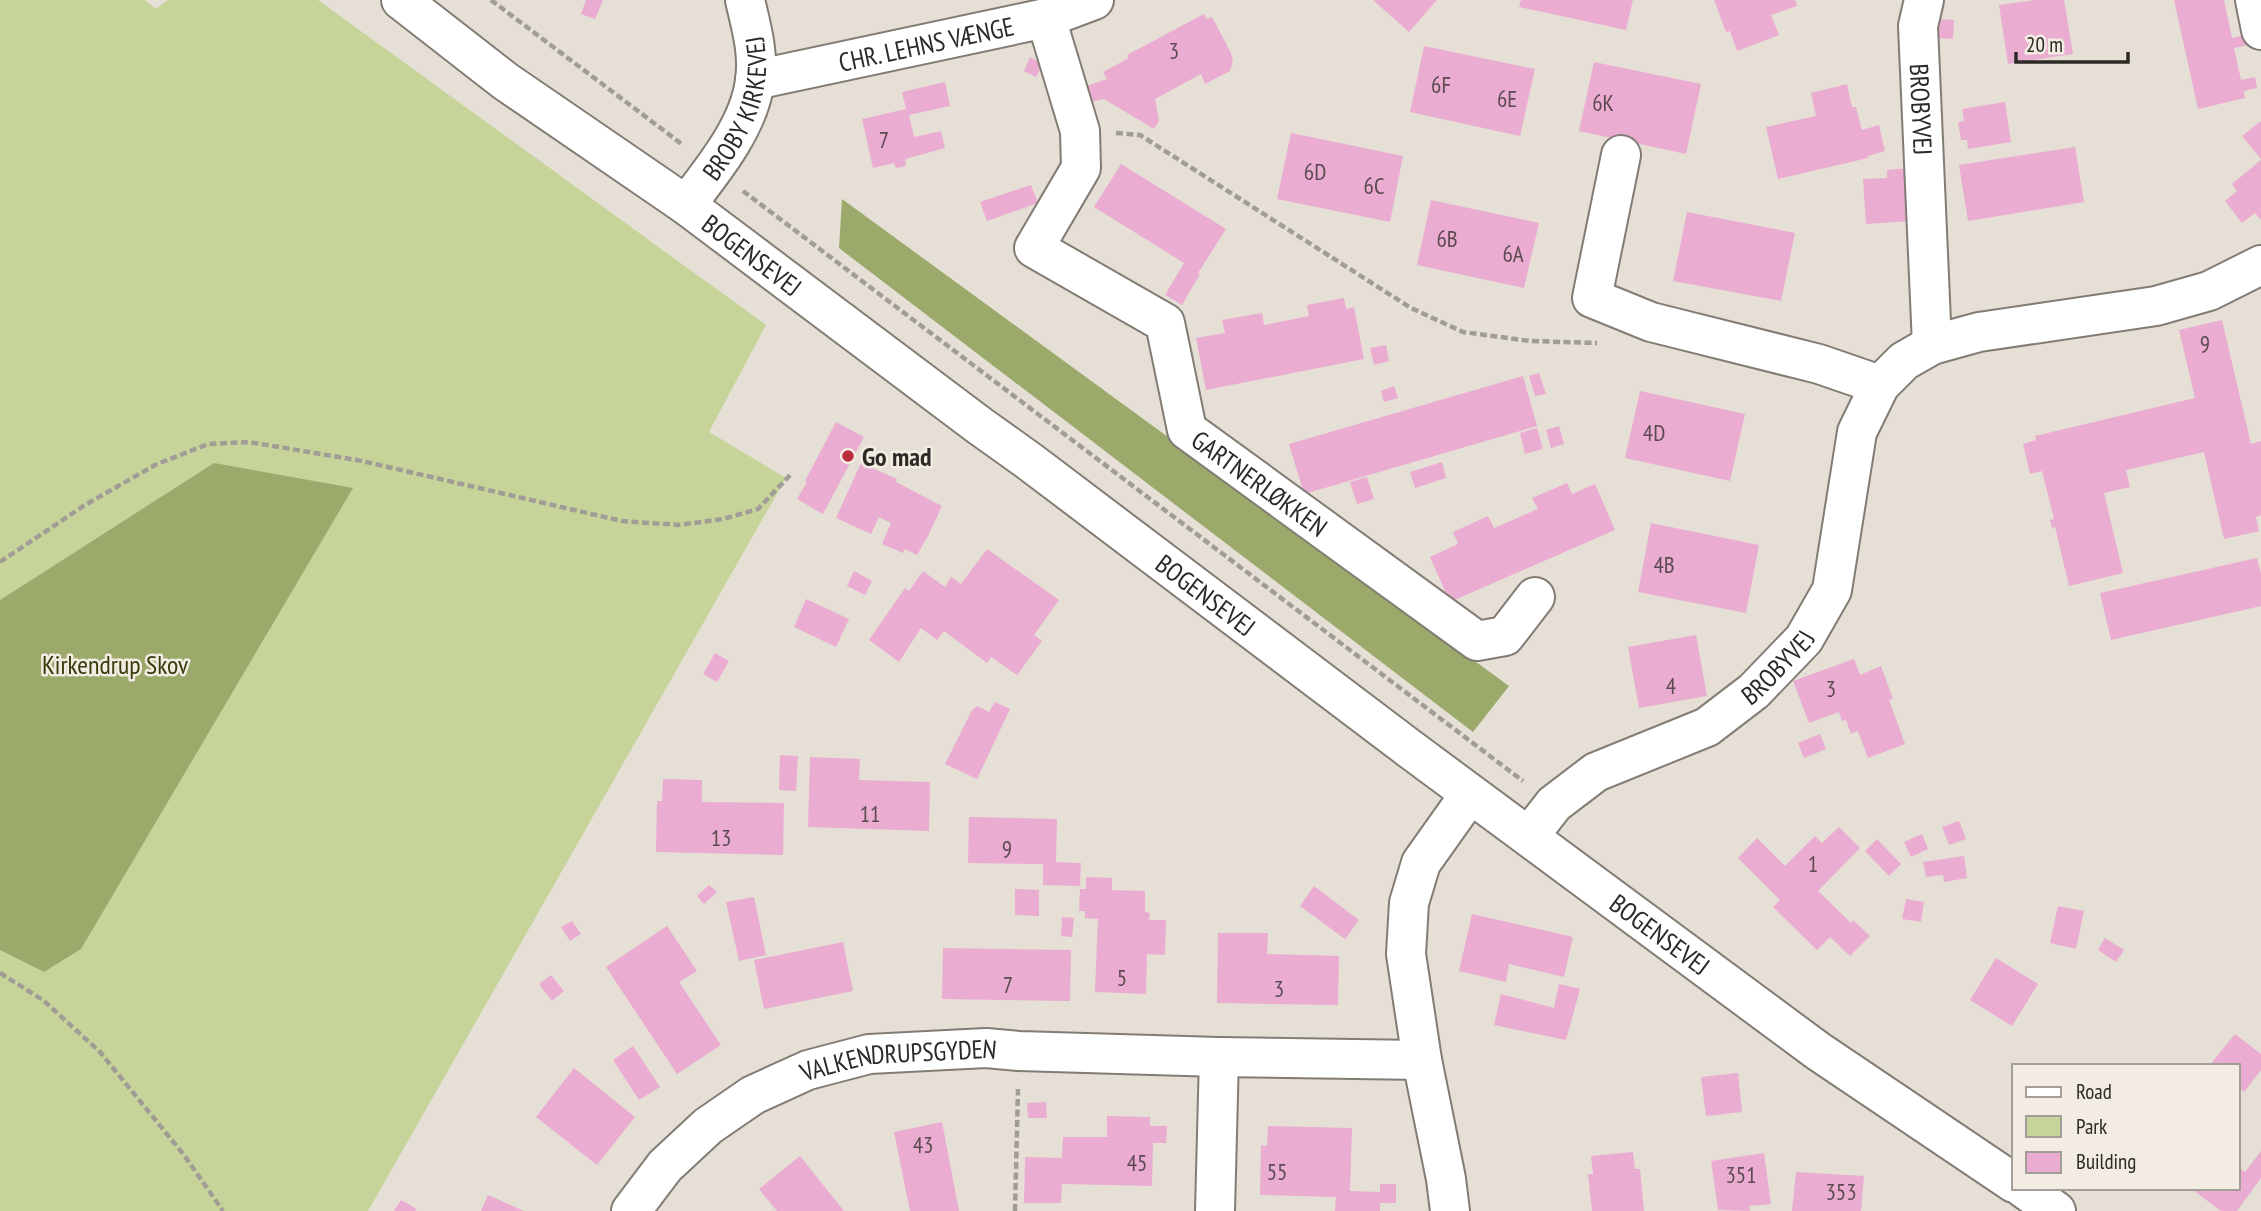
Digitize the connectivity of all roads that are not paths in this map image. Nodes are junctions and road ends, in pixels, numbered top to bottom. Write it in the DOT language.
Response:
graph roads {
  1 [pos="401,0"];
  2 [pos="745,0"];
  3 [pos="1094,0"];
  4 [pos="1924,0"];
  5 [pos="2255,0"];
  6 [pos="1046,18"];
  7 [pos="2261,30"];
  8 [pos="755,80"];
  9 [pos="1621,155"];
  10 [pos="686,205"];
  11 [pos="2259,270"];
  12 [pos="1932,345"];
  13 [pos="1880,385"];
  14 [pos="1535,597"];
  15 [pos="1470,794"];
  16 [pos="1529,836"];
  17 [pos="1219,1057"];
  18 [pos="1422,1060"];
  19 [pos="2012,1182"];
  20 [pos="2026,1190"];
  21 [pos="631,1211"];
  22 [pos="1215,1211"];
  23 [pos="1450,1211"];
  24 [pos="2056,1211"];
  1 -- 10 [label="street, BOGENSEVEJ"];
  2 -- 8 [label="street, BROBY KIRKEVEJ"];
  3 -- 6 [label="street, CHR. LEHNS VÆNGE"];
  4 -- 12 [label="street, BROBYVEJ"];
  5 -- 7 [label="street"];
  6 -- 8 [label="street, CHR. LEHNS VÆNGE"];
  6 -- 14 [label="street, GARTNERLØKKEN"];
  8 -- 10 [label="street, BROBY KIRKEVEJ"];
  9 -- 13 [label="street"];
  10 -- 15 [label="street, BOGENSEVEJ"];
  11 -- 12 [label="street, BROBYVEJ"];
  12 -- 13 [label="street, BROBYVEJ"];
  13 -- 16 [label="street, BROBYVEJ"];
  15 -- 16 [label="street, BOGENSEVEJ"];
  15 -- 18 [label="street"];
  16 -- 19 [label="street, BOGENSEVEJ"];
  17 -- 18 [label="street, VALKENDRUPSGYDEN"];
  17 -- 21 [label="street, VALKENDRUPSGYDEN"];
  17 -- 22 [label="street"];
  18 -- 23 [label="street"];
  20 -- 24 [label="street"];
}
